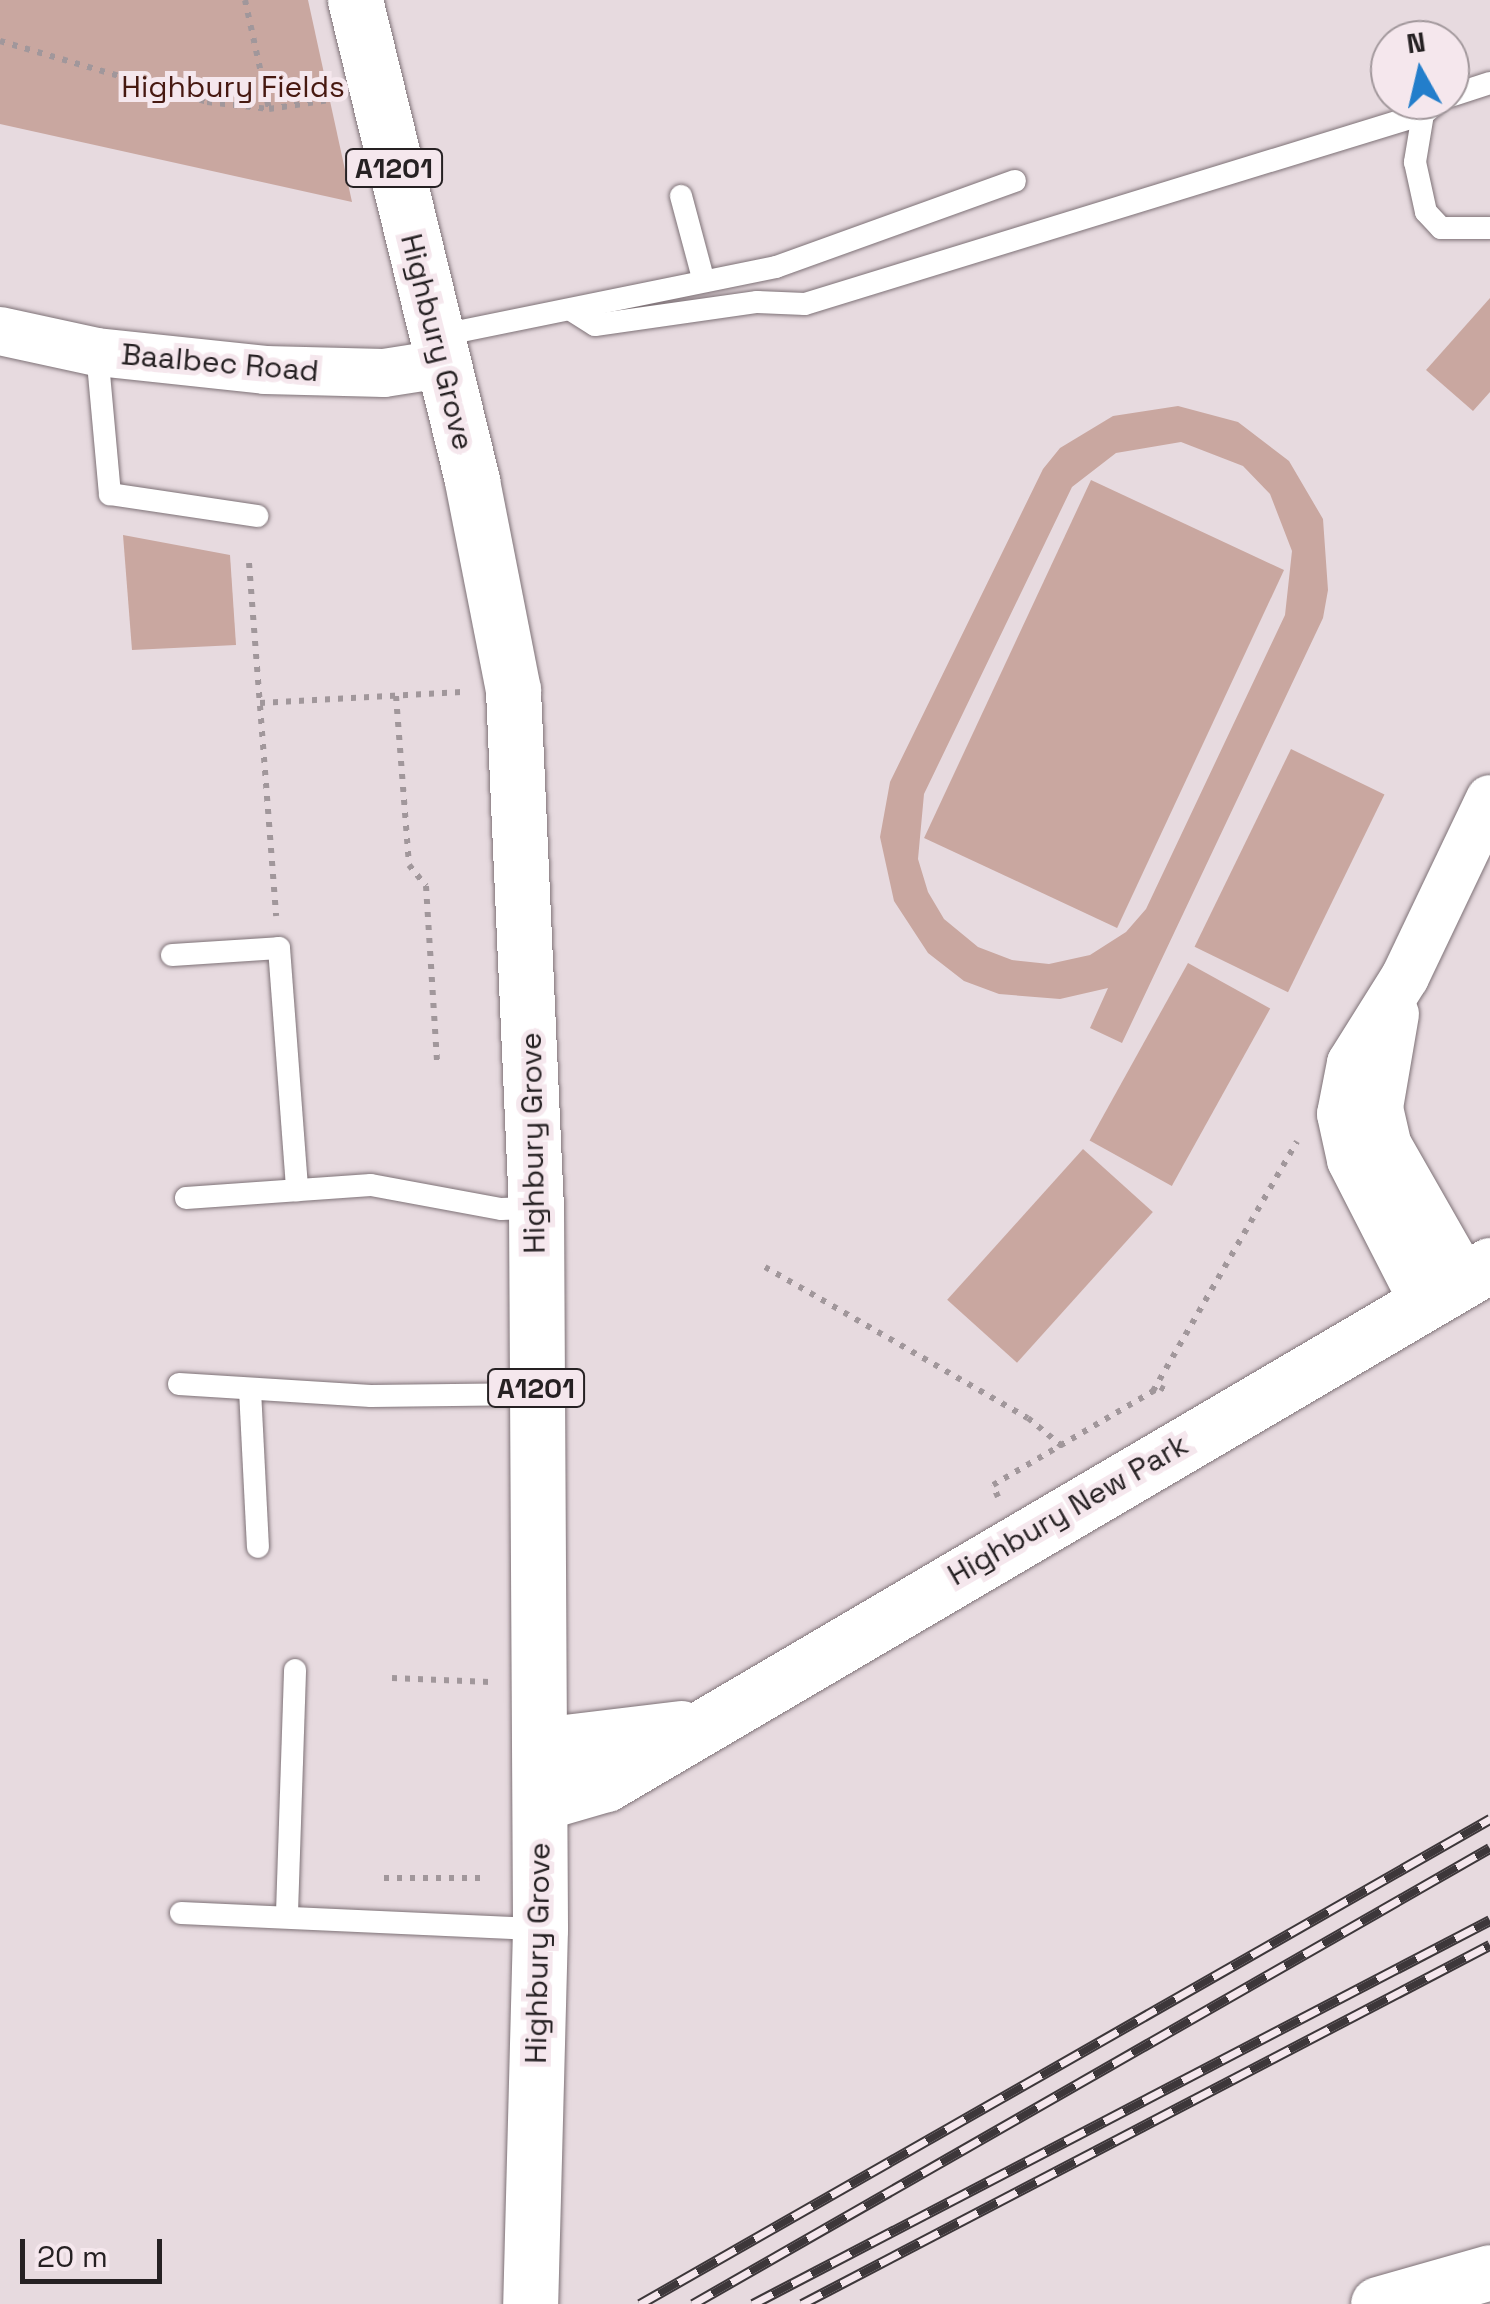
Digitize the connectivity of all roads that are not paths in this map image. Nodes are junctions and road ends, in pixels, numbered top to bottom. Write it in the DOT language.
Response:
graph roads {
  1 [pos="354,0"];
  2 [pos="1391,120"];
  3 [pos="1428,120"];
  4 [pos="1015,182"];
  5 [pos="681,196"];
  6 [pos="1490,228"];
  7 [pos="703,278"];
  8 [pos="571,310"];
  9 [pos="0,331"];
  10 [pos="437,350"];
  11 [pos="97,352"];
  12 [pos="258,516"];
  13 [pos="1490,799"];
  14 [pos="172,955"];
  15 [pos="297,1190"];
  16 [pos="186,1198"];
  17 [pos="536,1208"];
  18 [pos="1459,1282"];
  19 [pos="179,1384"];
  20 [pos="250,1390"];
  21 [pos="536,1394"];
  22 [pos="258,1548"];
  23 [pos="294,1670"];
  24 [pos="712,1716"];
  25 [pos="540,1745"];
  26 [pos="540,1803"];
  27 [pos="181,1913"];
  28 [pos="287,1913"];
  29 [pos="540,1928"];
  30 [pos="1490,2272"];
  31 [pos="530,2304"];
  32 [pos="1378,2304"];
  1 -- 10 [label="main road, Highbury Grove / A1201"];
  2 -- 8 [label="lane"];
  3 -- 6 [label="lane"];
  4 -- 7 [label="lane"];
  5 -- 7 [label="lane"];
  7 -- 8 [label="lane"];
  8 -- 10 [label="lane"];
  9 -- 11 [label="street, Baalbec Road"];
  10 -- 11 [label="street, Baalbec Road"];
  10 -- 17 [label="main road, Highbury Grove / A1201"];
  11 -- 12 [label="lane"];
  13 -- 18 [label="street, Highbury New Park"];
  14 -- 15 [label="lane"];
  15 -- 16 [label="lane"];
  15 -- 17 [label="lane"];
  17 -- 21 [label="main road, Highbury Grove / A1201"];
  18 -- 24 [label="main road, Highbury New Park"];
  19 -- 20 [label="lane"];
  20 -- 21 [label="lane"];
  20 -- 22 [label="lane"];
  21 -- 25 [label="main road, Highbury Grove / A1201"];
  23 -- 28 [label="lane"];
  24 -- 25 [label="main road, Highbury New Park"];
  24 -- 26 [label="main road, Highbury New Park"];
  25 -- 26 [label="main road, Highbury Grove / A1201"];
  26 -- 29 [label="main road, Highbury Grove / A1201"];
  27 -- 28 [label="lane"];
  28 -- 29 [label="lane"];
  29 -- 31 [label="main road, Highbury Grove / A1201"];
  30 -- 32 [label="main road"];
}
